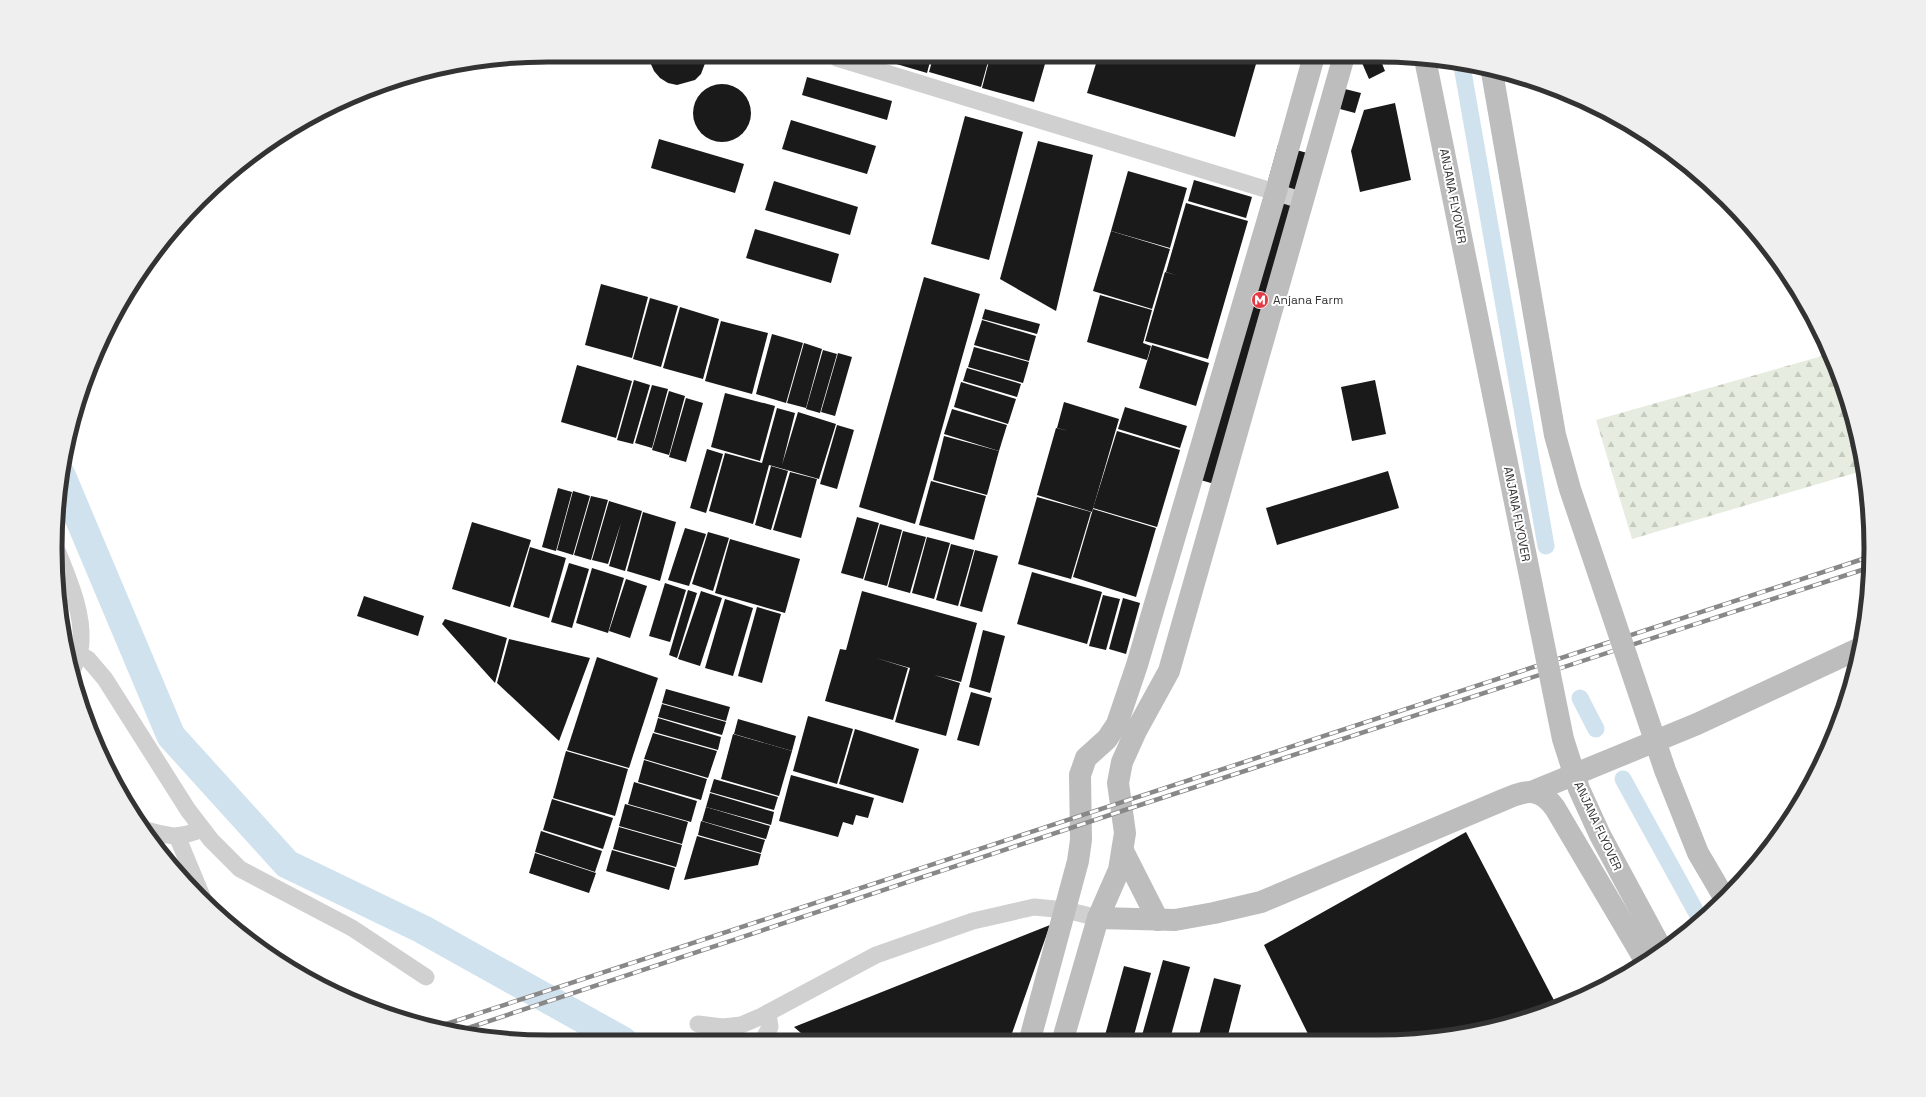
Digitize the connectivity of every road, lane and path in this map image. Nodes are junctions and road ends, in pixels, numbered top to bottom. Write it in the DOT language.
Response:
graph roads {
  1 [pos="850,62"];
  2 [pos="1312,62"];
  3 [pos="1342,62"];
  4 [pos="1426,65"];
  5 [pos="1493,76"];
  6 [pos="1276,192"];
  7 [pos="1304,201"];
  8 [pos="62,564"];
  9 [pos="73,650"];
  10 [pos="1853,651"];
  11 [pos="73,652"];
  12 [pos="1534,791"];
  13 [pos="202,829"];
  14 [pos="153,832"];
  15 [pos="177,836"];
  16 [pos="1123,852"];
  17 [pos="198,886"];
  18 [pos="1721,894"];
  19 [pos="1066,910"];
  20 [pos="1098,918"];
  21 [pos="1158,920"];
  22 [pos="1659,945"];
  23 [pos="1643,956"];
  24 [pos="426,977"];
  25 [pos="768,1013"];
  26 [pos="698,1024"];
  27 [pos="766,1035"];
  28 [pos="1031,1035"];
  29 [pos="1063,1035"];
  1 -- 6 [label="street"];
  2 -- 6 [label="main road"];
  3 -- 7 [label="main road"];
  4 -- 22 [label="main road, ANJANA FLYOVER, bridge"];
  5 -- 18 [label="main road, bridge"];
  6 -- 7 [label="street"];
  6 -- 19 [label="main road"];
  7 -- 16 [label="main road"];
  8 -- 9 [label="street"];
  10 -- 12 [label="main road"];
  11 -- 13 [label="street"];
  12 -- 21 [label="main road"];
  12 -- 23 [label="main road"];
  13 -- 15 [label="street"];
  13 -- 24 [label="street"];
  14 -- 15 [label="street"];
  15 -- 17 [label="street"];
  16 -- 20 [label="main road"];
  16 -- 21 [label="main road"];
  19 -- 20 [label="street"];
  19 -- 25 [label="street"];
  19 -- 28 [label="main road"];
  20 -- 21 [label="main road"];
  20 -- 29 [label="main road"];
  25 -- 26 [label="street"];
  25 -- 27 [label="street"];
}
